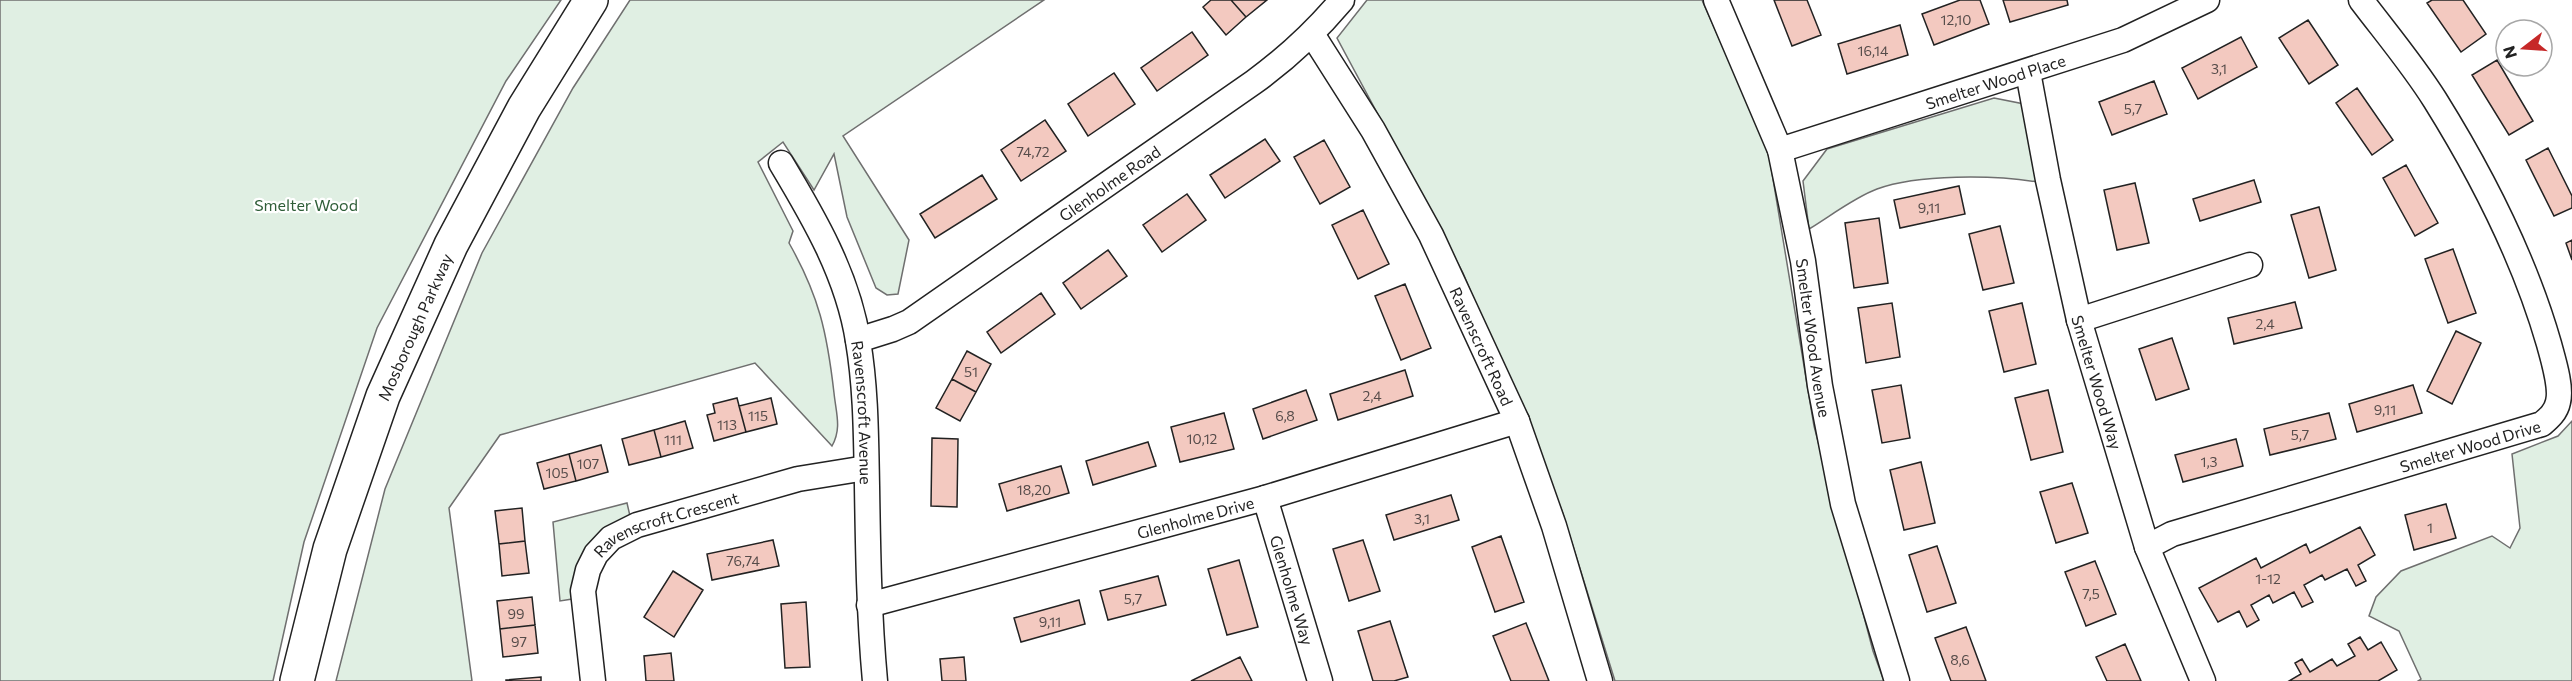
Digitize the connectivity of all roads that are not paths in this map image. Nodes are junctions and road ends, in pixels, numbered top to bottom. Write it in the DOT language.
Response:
graph roads {
  1 [pos="591,0"];
  2 [pos="1342,0"];
  3 [pos="1716,0"];
  4 [pos="2207,0"];
  5 [pos="2361,0"];
  6 [pos="1312,34"];
  7 [pos="2028,72"];
  8 [pos="1780,150"];
  9 [pos="780,163"];
  10 [pos="2250,265"];
  11 [pos="2079,320"];
  12 [pos="858,340"];
  13 [pos="2564,365"];
  14 [pos="1517,421"];
  15 [pos="866,468"];
  16 [pos="1265,498"];
  17 [pos="2146,547"];
  18 [pos="869,605"];
  19 [pos="297,681"];
  20 [pos="593,681"];
  21 [pos="875,681"];
  22 [pos="1320,681"];
  23 [pos="1600,681"];
  24 [pos="1897,681"];
  25 [pos="2203,681"];
  1 -- 19 [label="highway, Mosborough Parkway"];
  2 -- 6 [label="street, Glenholme Road"];
  3 -- 8 [label="street, Smelter Wood Avenue"];
  4 -- 7 [label="street, Smelter Wood Place"];
  5 -- 13 [label="street, Smelter Wood Drive"];
  6 -- 12 [label="street, Glenholme Road"];
  6 -- 14 [label="street, Ravenscroft Road"];
  7 -- 8 [label="street, Smelter Wood Place"];
  7 -- 11 [label="street, Smelter Wood Way"];
  8 -- 24 [label="street, Smelter Wood Avenue"];
  9 -- 12 [label="street, Ravenscroft Avenue"];
  10 -- 11 [label="street"];
  11 -- 17 [label="street, Smelter Wood Way"];
  12 -- 15 [label="street, Ravenscroft Avenue"];
  13 -- 17 [label="street, Smelter Wood Drive"];
  14 -- 16 [label="street, Glenholme Drive"];
  14 -- 23 [label="street, Ravenscroft Road"];
  15 -- 18 [label="street, Ravenscroft Avenue"];
  15 -- 20 [label="street, Ravenscroft Crescent"];
  16 -- 18 [label="street, Glenholme Drive"];
  16 -- 22 [label="street, Glenholme Way"];
  17 -- 25 [label="street, Smelter Wood Way"];
  18 -- 21 [label="street, Ravenscroft Avenue"];
}
